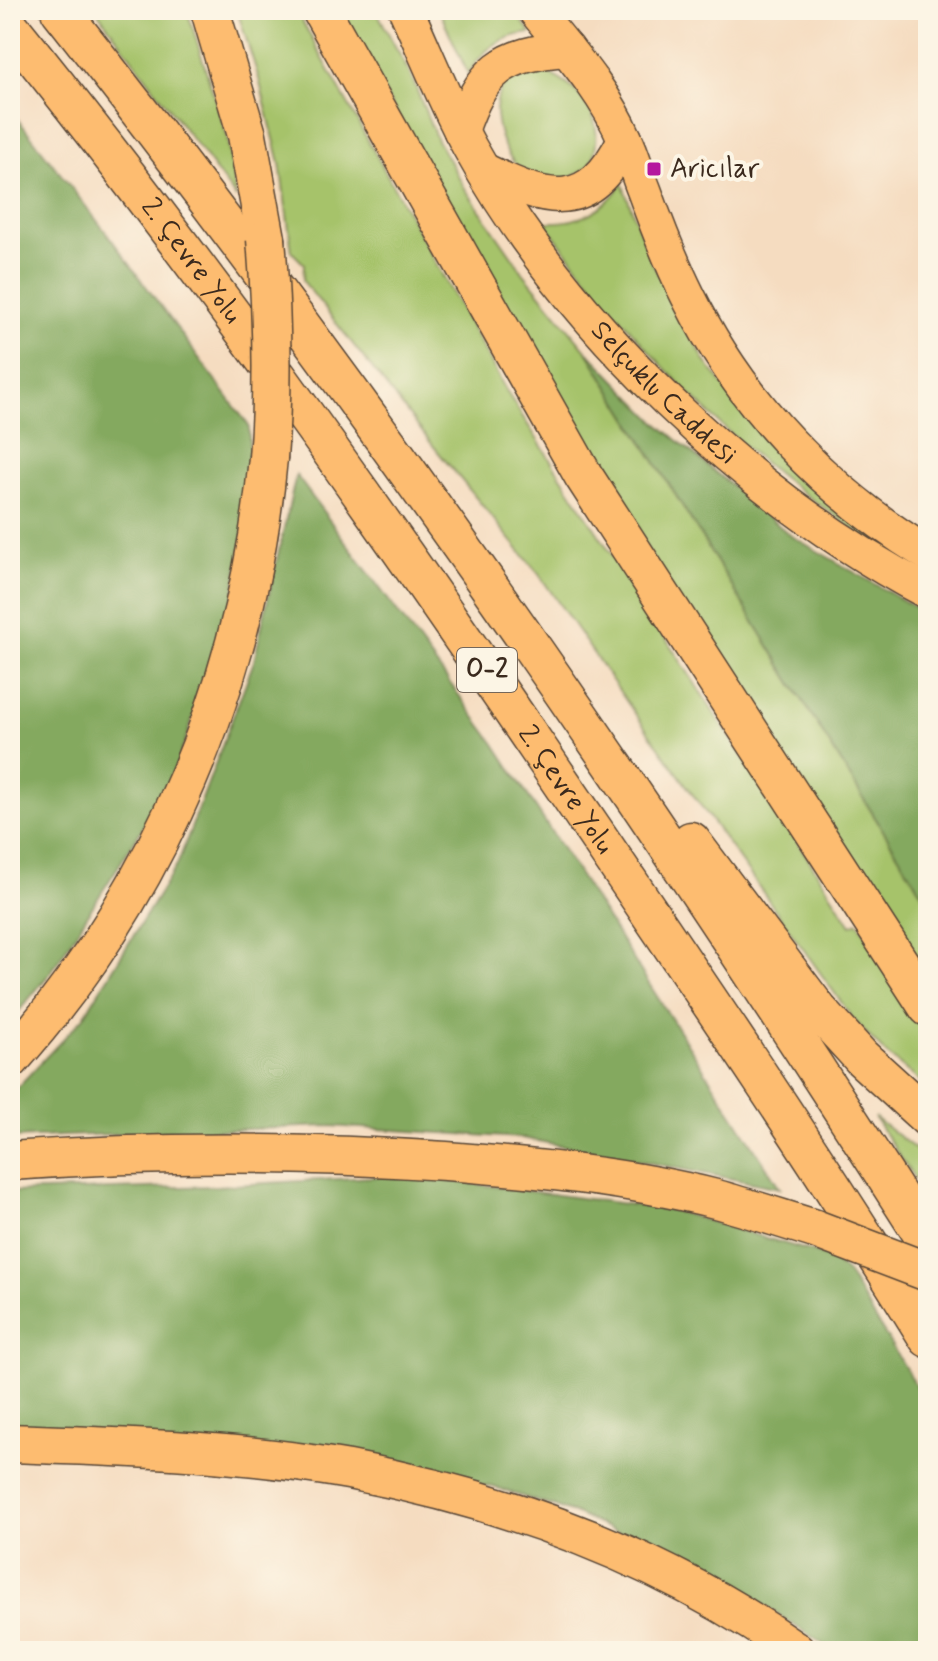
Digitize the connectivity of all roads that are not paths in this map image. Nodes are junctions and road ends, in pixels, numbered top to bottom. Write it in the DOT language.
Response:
graph roads {
  1 [pos="60,10"];
  2 [pos="210,10"];
  3 [pos="321,10"];
  4 [pos="406,10"];
  5 [pos="535,10"];
  6 [pos="10,27"];
  7 [pos="567,49"];
  8 [pos="461,131"];
  9 [pos="625,139"];
  10 [pos="482,170"];
  11 [pos="928,554"];
  12 [pos="928,592"];
  13 [pos="616,772"];
  14 [pos="928,1007"];
  15 [pos="10,1060"];
  16 [pos="928,1118"];
  17 [pos="10,1161"];
  18 [pos="928,1243"];
  19 [pos="928,1272"];
  20 [pos="928,1338"];
  21 [pos="10,1443"];
  22 [pos="796,1651"];
  1 -- 13 [label="highway, 2. Çevre Yolu / O-2"];
  2 -- 15 [label="highway, bridge"];
  3 -- 14 [label="highway"];
  4 -- 8 [label="main road, Selçuklu Caddesi"];
  5 -- 7 [label="main road, Selçuklu Caddesi"];
  6 -- 20 [label="highway, 2. Çevre Yolu / O-2"];
  7 -- 8 [label="main road"];
  7 -- 9 [label="main road, Selçuklu Caddesi"];
  8 -- 10 [label="main road, Selçuklu Caddesi"];
  9 -- 10 [label="main road"];
  9 -- 11 [label="main road, Selçuklu Caddesi"];
  10 -- 12 [label="main road, Selçuklu Caddesi"];
  13 -- 16 [label="highway"];
  13 -- 18 [label="highway, 2. Çevre Yolu / O-2"];
  17 -- 19 [label="highway, bridge"];
  21 -- 22 [label="highway"];
}
